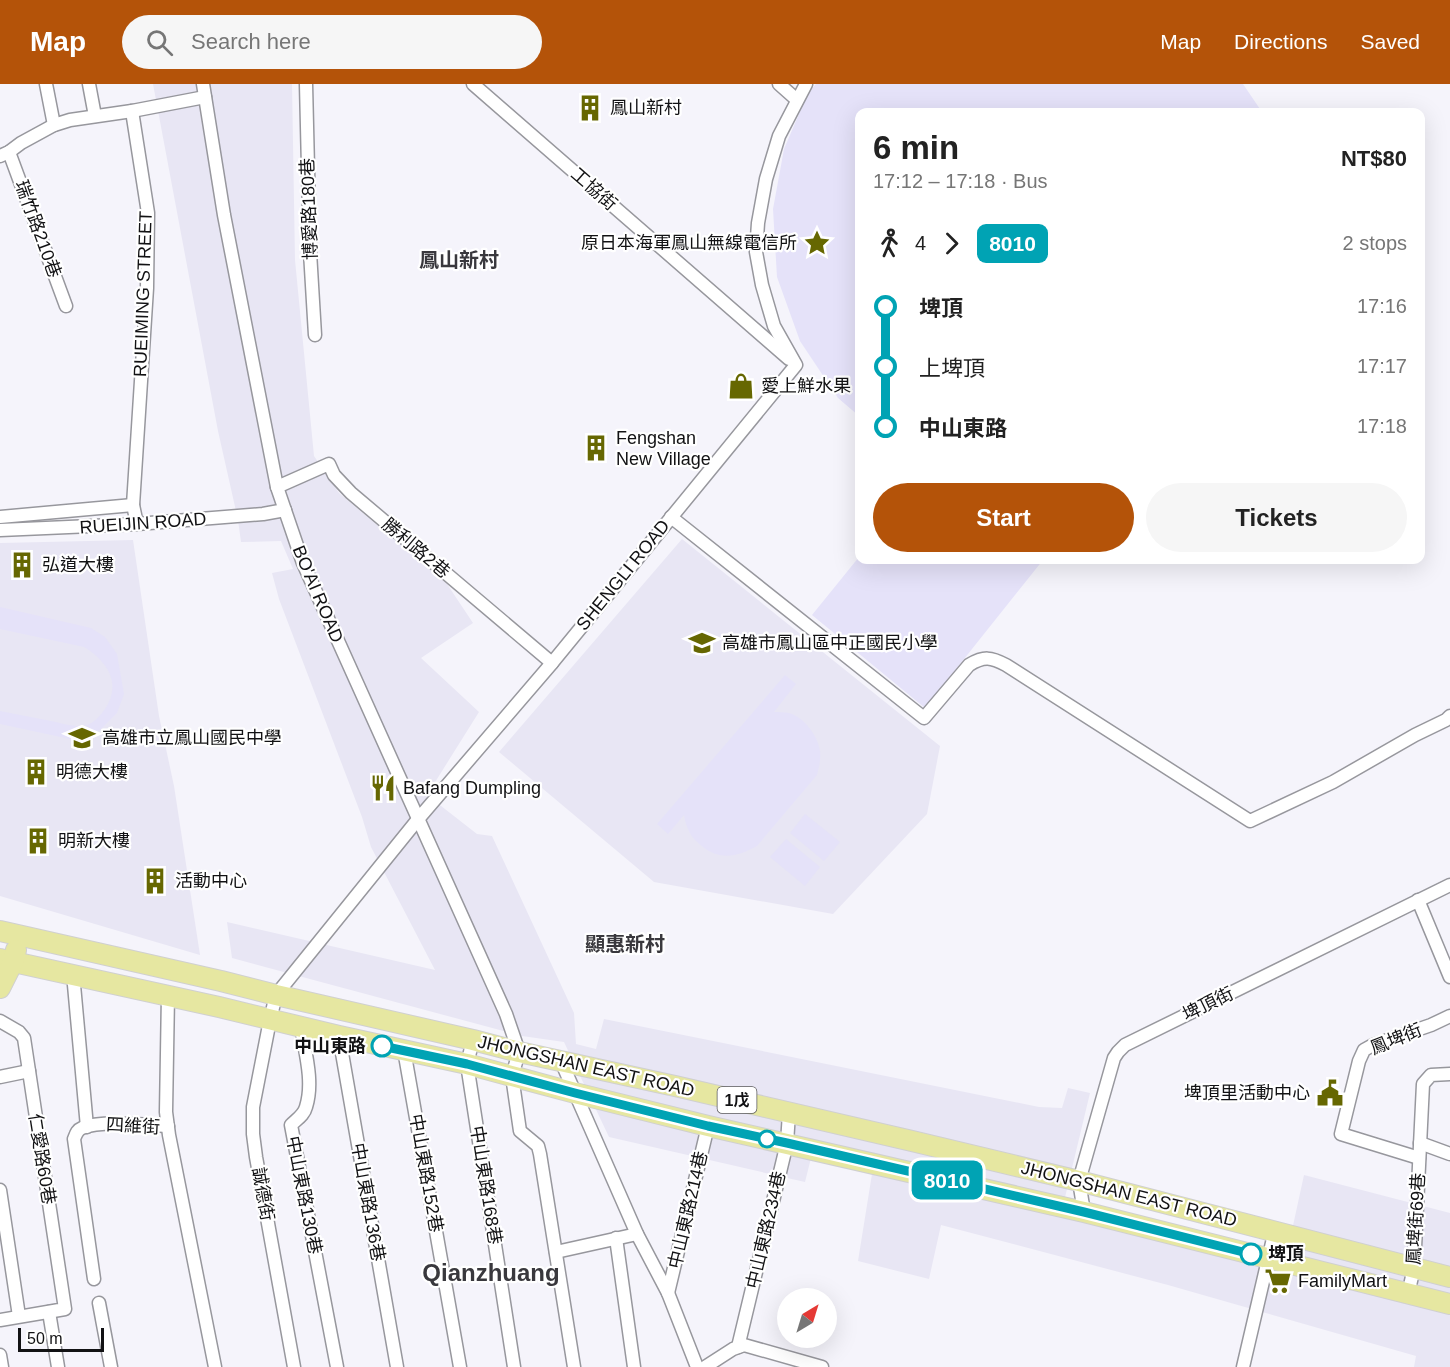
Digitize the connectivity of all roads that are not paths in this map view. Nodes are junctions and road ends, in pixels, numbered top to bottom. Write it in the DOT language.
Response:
graph roads {
  1 [pos="46,84"];
  2 [pos="89,84"];
  3 [pos="306,84"];
  4 [pos="473,84"];
  5 [pos="779,84"];
  6 [pos="806,84"];
  7 [pos="204,90"];
  8 [pos="797,100"];
  9 [pos="132,111"];
  10 [pos="95,116"];
  11 [pos="54,124"];
  12 [pos="3,155"];
  13 [pos="66,306"];
  14 [pos="315,335"];
  15 [pos="796,365"];
  16 [pos="278,487"];
  17 [pos="134,505"];
  18 [pos="285,510"];
  19 [pos="0,517"];
  20 [pos="671,517"];
  21 [pos="137,524"];
  22 [pos="0,530"];
  23 [pos="552,663"];
  24 [pos="1450,716"];
  25 [pos="419,818"];
  26 [pos="1450,885"];
  27 [pos="1418,900"];
  28 [pos="0,931"];
  29 [pos="20,936"];
  30 [pos="6,961"];
  31 [pos="73,974"];
  32 [pos="1450,977"];
  33 [pos="0,988"];
  34 [pos="168,995"];
  35 [pos="276,995"];
  36 [pos="1450,1016"];
  37 [pos="270,1020"];
  38 [pos="0,1021"];
  39 [pos="301,1027"];
  40 [pos="339,1036"];
  41 [pos="473,1040"];
  42 [pos="404,1050"];
  43 [pos="519,1052"];
  44 [pos="561,1061"];
  45 [pos="467,1064"];
  46 [pos="29,1071"];
  47 [pos="1450,1074"];
  48 [pos="512,1076"];
  49 [pos="0,1077"];
  50 [pos="575,1093"];
  51 [pos="789,1113"];
  52 [pos="168,1126"];
  53 [pos="708,1126"];
  54 [pos="87,1127"];
  55 [pos="787,1143"];
  56 [pos="1420,1143"];
  57 [pos="1450,1154"];
  58 [pos="1419,1158"];
  59 [pos="1079,1181"];
  60 [pos="0,1190"];
  61 [pos="1084,1212"];
  62 [pos="1275,1230"];
  63 [pos="637,1234"];
  64 [pos="616,1239"];
  65 [pos="556,1252"];
  66 [pos="1269,1258"];
  67 [pos="1414,1268"];
  68 [pos="1450,1277"];
  69 [pos="94,1279"];
  70 [pos="668,1293"];
  71 [pos="1408,1294"];
  72 [pos="99,1303"];
  73 [pos="1450,1304"];
  74 [pos="49,1312"];
  75 [pos="19,1316"];
  76 [pos="0,1320"];
  77 [pos="738,1347"];
  78 [pos="0,1355"];
  79 [pos="2,1367"];
  80 [pos="58,1367"];
  81 [pos="111,1367"];
  82 [pos="215,1367"];
  83 [pos="294,1367"];
  84 [pos="337,1367"];
  85 [pos="397,1367"];
  86 [pos="460,1367"];
  87 [pos="514,1367"];
  88 [pos="574,1367"];
  89 [pos="634,1367"];
  90 [pos="697,1367"];
  91 [pos="705,1367"];
  92 [pos="822,1367"];
  93 [pos="1244,1367"];
  1 -- 11 [label="street"];
  2 -- 10 [label="street"];
  3 -- 14 [label="street, 博愛路180巷"];
  4 -- 15 [label="street, 工協街"];
  5 -- 8 [label="street"];
  6 -- 8 [label="street"];
  7 -- 9 [label="street"];
  7 -- 16 [label="street, BO'AI ROAD"];
  8 -- 15 [label="street"];
  9 -- 10 [label="street"];
  9 -- 17 [label="street, RUEIMING STREET"];
  10 -- 11 [label="street"];
  11 -- 12 [label="street"];
  12 -- 13 [label="street, 瑞竹路210巷"];
  15 -- 20 [label="street, SHENGLI ROAD"];
  16 -- 18 [label="street, BO'AI ROAD"];
  16 -- 23 [label="street, 勝利路2巷"];
  17 -- 19 [label="street"];
  17 -- 21 [label="street, RUEIMING STREET"];
  18 -- 21 [label="street, RUEIJIN ROAD"];
  18 -- 25 [label="street, BO'AI ROAD"];
  20 -- 23 [label="street, SHENGLI ROAD"];
  20 -- 24 [label="street"];
  21 -- 22 [label="street, RUEIJIN ROAD"];
  23 -- 25 [label="street, SHENGLI ROAD"];
  25 -- 35 [label="street, SHENGLI ROAD"];
  25 -- 43 [label="street, BO'AI ROAD"];
  26 -- 27 [label="street, 埤頂街"];
  27 -- 32 [label="street"];
  27 -- 59 [label="street, 埤頂街"];
  28 -- 29 [label="main road, JHONGSHAN EAST ROAD / 1戊"];
  29 -- 30 [label="main road"];
  29 -- 35 [label="main road, JHONGSHAN EAST ROAD / 1戊"];
  30 -- 31 [label="main road, JHONGSHAN EAST ROAD / 1戊"];
  30 -- 33 [label="main road"];
  31 -- 34 [label="main road, JHONGSHAN EAST ROAD / 1戊"];
  31 -- 54 [label="street"];
  34 -- 37 [label="main road, JHONGSHAN EAST ROAD / 1戊"];
  34 -- 52 [label="street"];
  35 -- 37 [label="street, SHENGLI ROAD"];
  35 -- 41 [label="main road, JHONGSHAN EAST ROAD / 1戊"];
  36 -- 58 [label="street, 鳳埤街"];
  37 -- 39 [label="main road, JHONGSHAN EAST ROAD / 1戊"];
  37 -- 83 [label="street, 誠德街"];
  38 -- 46 [label="street, 仁愛路60巷"];
  39 -- 40 [label="main road, JHONGSHAN EAST ROAD / 1戊"];
  39 -- 84 [label="street, 中山東路130巷"];
  40 -- 42 [label="main road, JHONGSHAN EAST ROAD / 1戊"];
  40 -- 85 [label="street, 中山東路136巷"];
  41 -- 43 [label="main road, JHONGSHAN EAST ROAD / 1戊"];
  41 -- 45 [label="street, 中山東路168巷"];
  42 -- 45 [label="main road, JHONGSHAN EAST ROAD / 1戊"];
  42 -- 86 [label="street, 中山東路152巷"];
  43 -- 44 [label="main road, JHONGSHAN EAST ROAD / 1戊"];
  43 -- 48 [label="street"];
  44 -- 50 [label="street"];
  44 -- 51 [label="main road, JHONGSHAN EAST ROAD / 1戊"];
  45 -- 48 [label="main road, JHONGSHAN EAST ROAD / 1戊"];
  45 -- 87 [label="street, 中山東路168巷"];
  46 -- 49 [label="street"];
  46 -- 74 [label="street, 仁愛路60巷"];
  47 -- 56 [label="street"];
  48 -- 50 [label="main road, JHONGSHAN EAST ROAD / 1戊"];
  48 -- 65 [label="street"];
  50 -- 53 [label="main road, JHONGSHAN EAST ROAD / 1戊"];
  50 -- 63 [label="street"];
  51 -- 55 [label="street, 中山東路234巷"];
  51 -- 59 [label="main road, JHONGSHAN EAST ROAD / 1戊"];
  52 -- 54 [label="street, 四維街"];
  52 -- 82 [label="street, 四維街"];
  53 -- 55 [label="main road, JHONGSHAN EAST ROAD / 1戊"];
  53 -- 70 [label="street, 中山東路214巷"];
  54 -- 69 [label="street, 四維街"];
  55 -- 61 [label="main road, JHONGSHAN EAST ROAD / 1戊"];
  55 -- 77 [label="street, 中山東路234巷"];
  56 -- 57 [label="street"];
  56 -- 58 [label="street, 鳳埤街69巷"];
  58 -- 67 [label="street, 鳳埤街69巷"];
  59 -- 61 [label="street, 埤頂街"];
  59 -- 62 [label="main road, JHONGSHAN EAST ROAD / 1戊"];
  60 -- 75 [label="street"];
  61 -- 66 [label="main road, JHONGSHAN EAST ROAD / 1戊"];
  62 -- 66 [label="street"];
  62 -- 67 [label="main road, JHONGSHAN EAST ROAD / 1戊"];
  63 -- 64 [label="street"];
  63 -- 70 [label="street"];
  64 -- 65 [label="street"];
  64 -- 89 [label="street"];
  65 -- 88 [label="street"];
  66 -- 71 [label="main road, JHONGSHAN EAST ROAD / 1戊"];
  66 -- 93 [label="street"];
  67 -- 68 [label="main road, JHONGSHAN EAST ROAD / 1戊"];
  67 -- 71 [label="street, 鳳埤街69巷"];
  70 -- 90 [label="street"];
  71 -- 73 [label="main road, JHONGSHAN EAST ROAD / 1戊"];
  72 -- 81 [label="street"];
  74 -- 75 [label="street"];
  74 -- 80 [label="street"];
  75 -- 76 [label="street"];
  77 -- 91 [label="street"];
  77 -- 92 [label="street"];
  78 -- 79 [label="street"];
}
